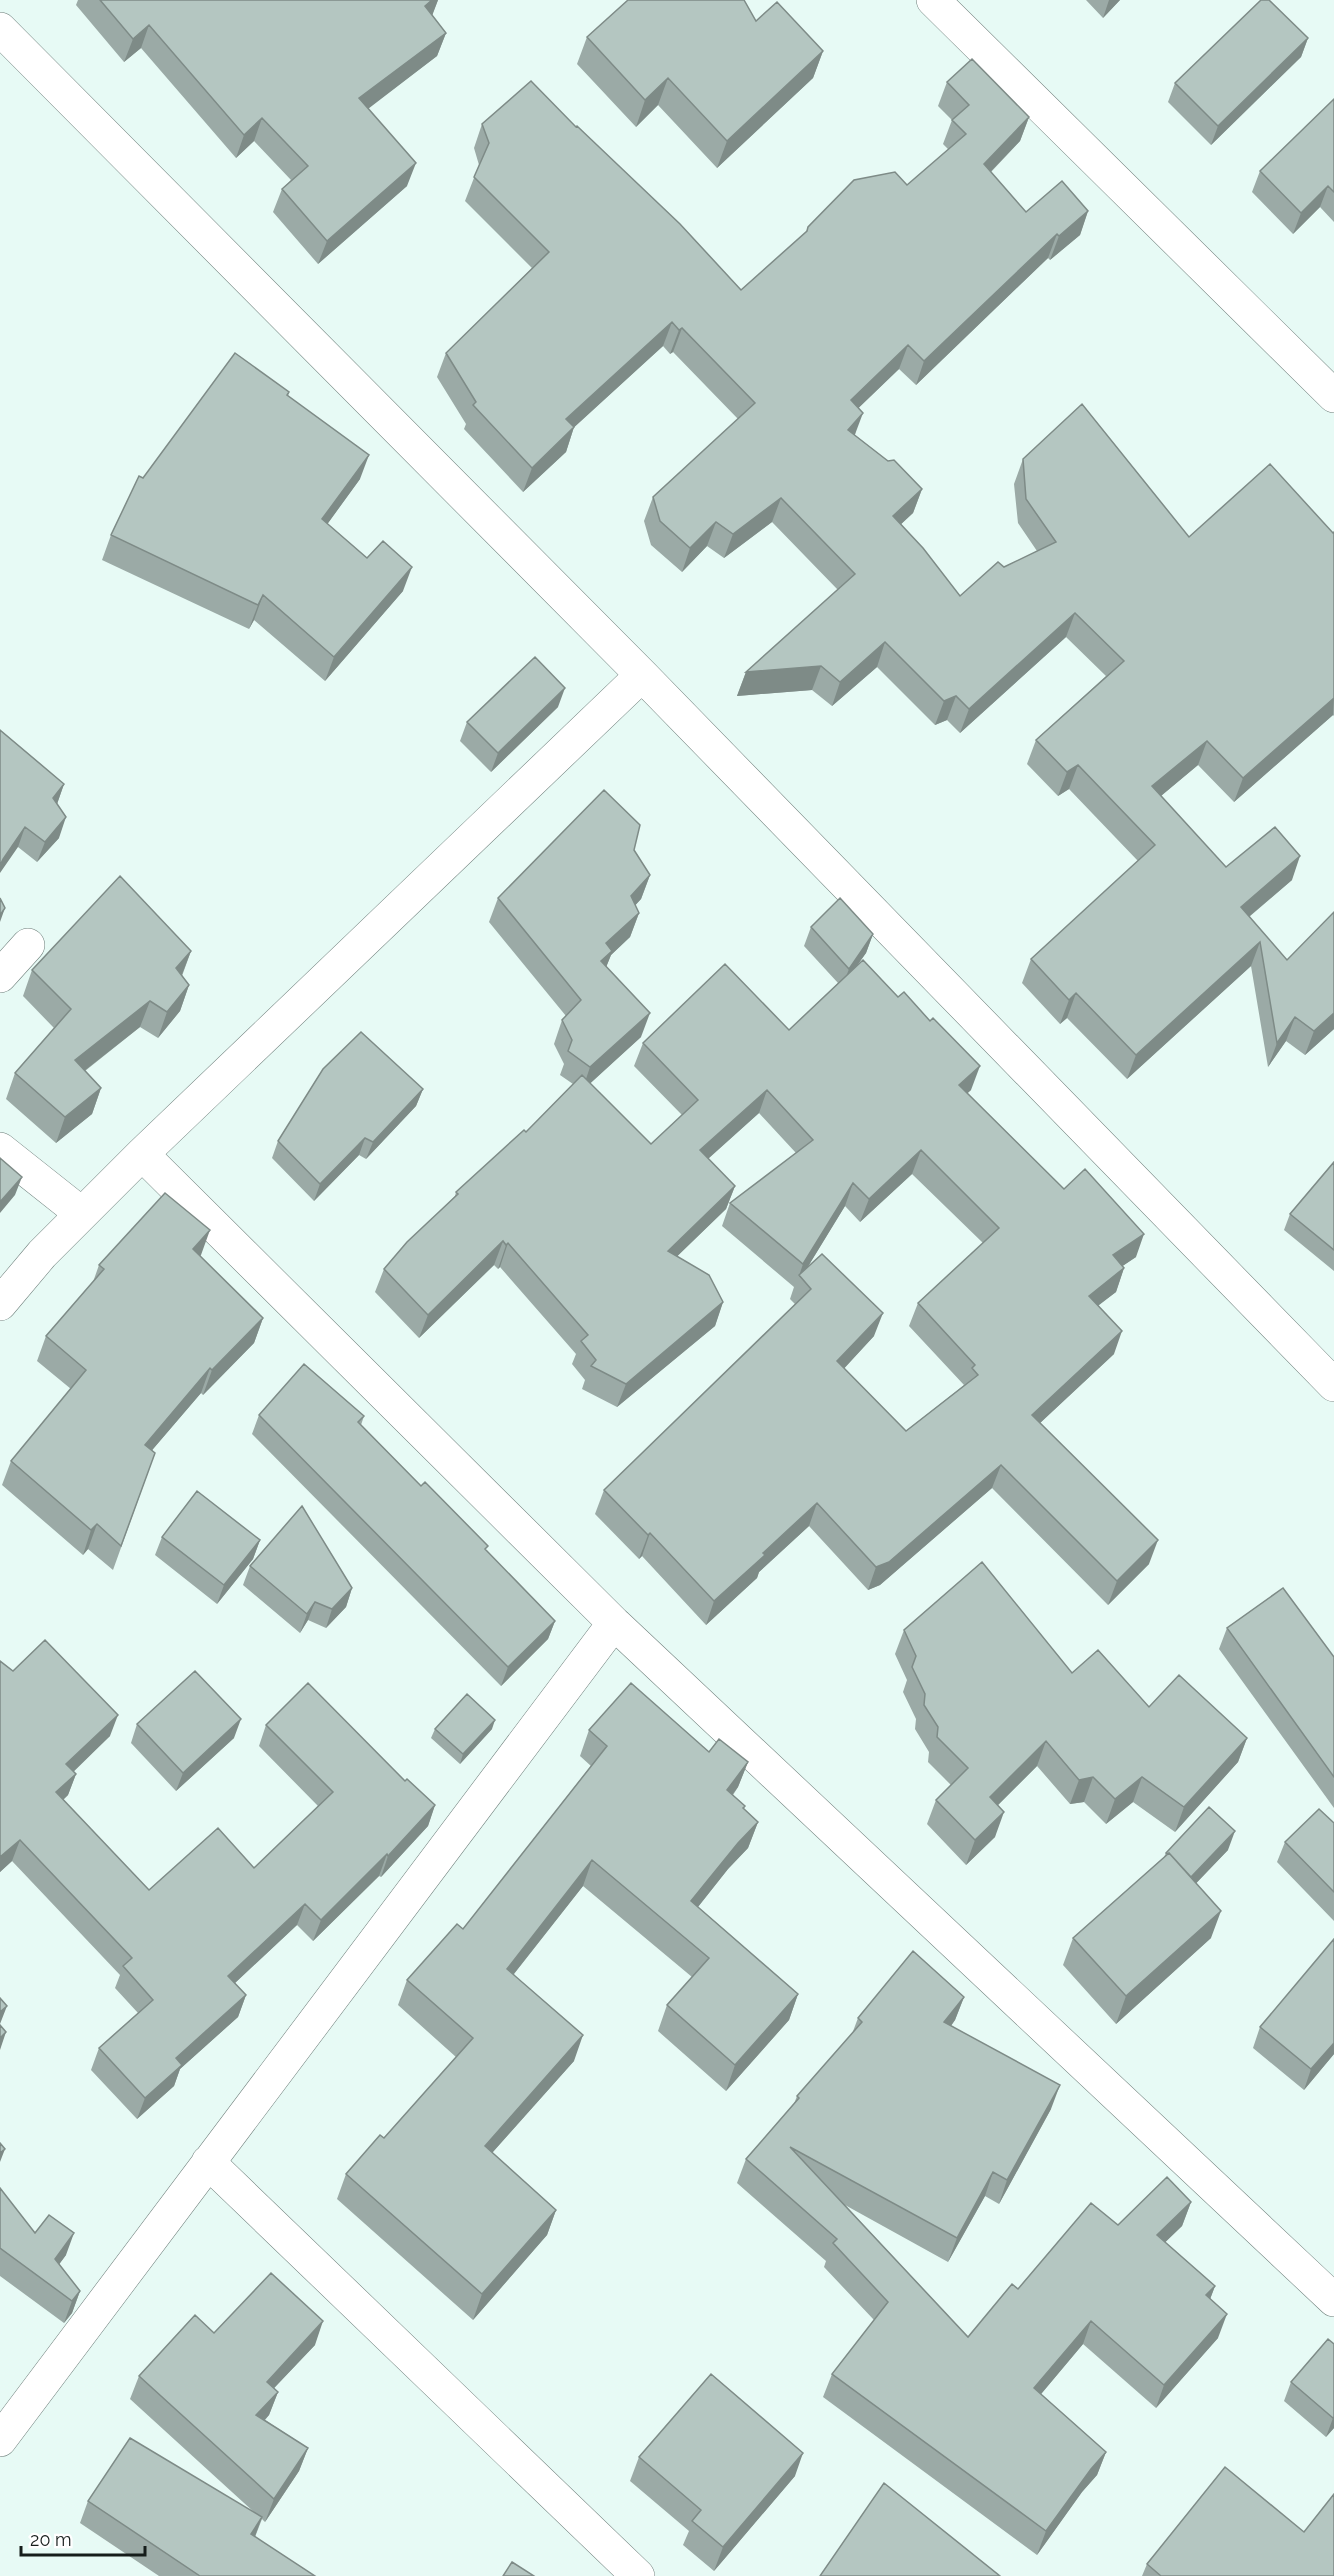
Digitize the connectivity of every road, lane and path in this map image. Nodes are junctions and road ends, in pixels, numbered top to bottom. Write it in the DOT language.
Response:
graph roads {
  1 [pos="933,0"];
  2 [pos="0,29"];
  3 [pos="1334,396"];
  4 [pos="642,675"];
  5 [pos="28,945"];
  6 [pos="0,976"];
  7 [pos="0,1149"];
  8 [pos="142,1154"];
  9 [pos="82,1214"];
  10 [pos="0,1304"];
  11 [pos="1334,1385"];
  12 [pos="614,1623"];
  13 [pos="208,2162"];
  14 [pos="1334,2300"];
  15 [pos="0,2440"];
  16 [pos="639,2576"];
  1 -- 3 [label="street"];
  2 -- 4 [label="street"];
  4 -- 8 [label="street"];
  4 -- 11 [label="street"];
  5 -- 6 [label="street"];
  7 -- 9 [label="street"];
  8 -- 9 [label="street"];
  8 -- 12 [label="street"];
  9 -- 10 [label="street"];
  12 -- 13 [label="street"];
  12 -- 14 [label="street"];
  13 -- 15 [label="street"];
  13 -- 16 [label="street"];
}
